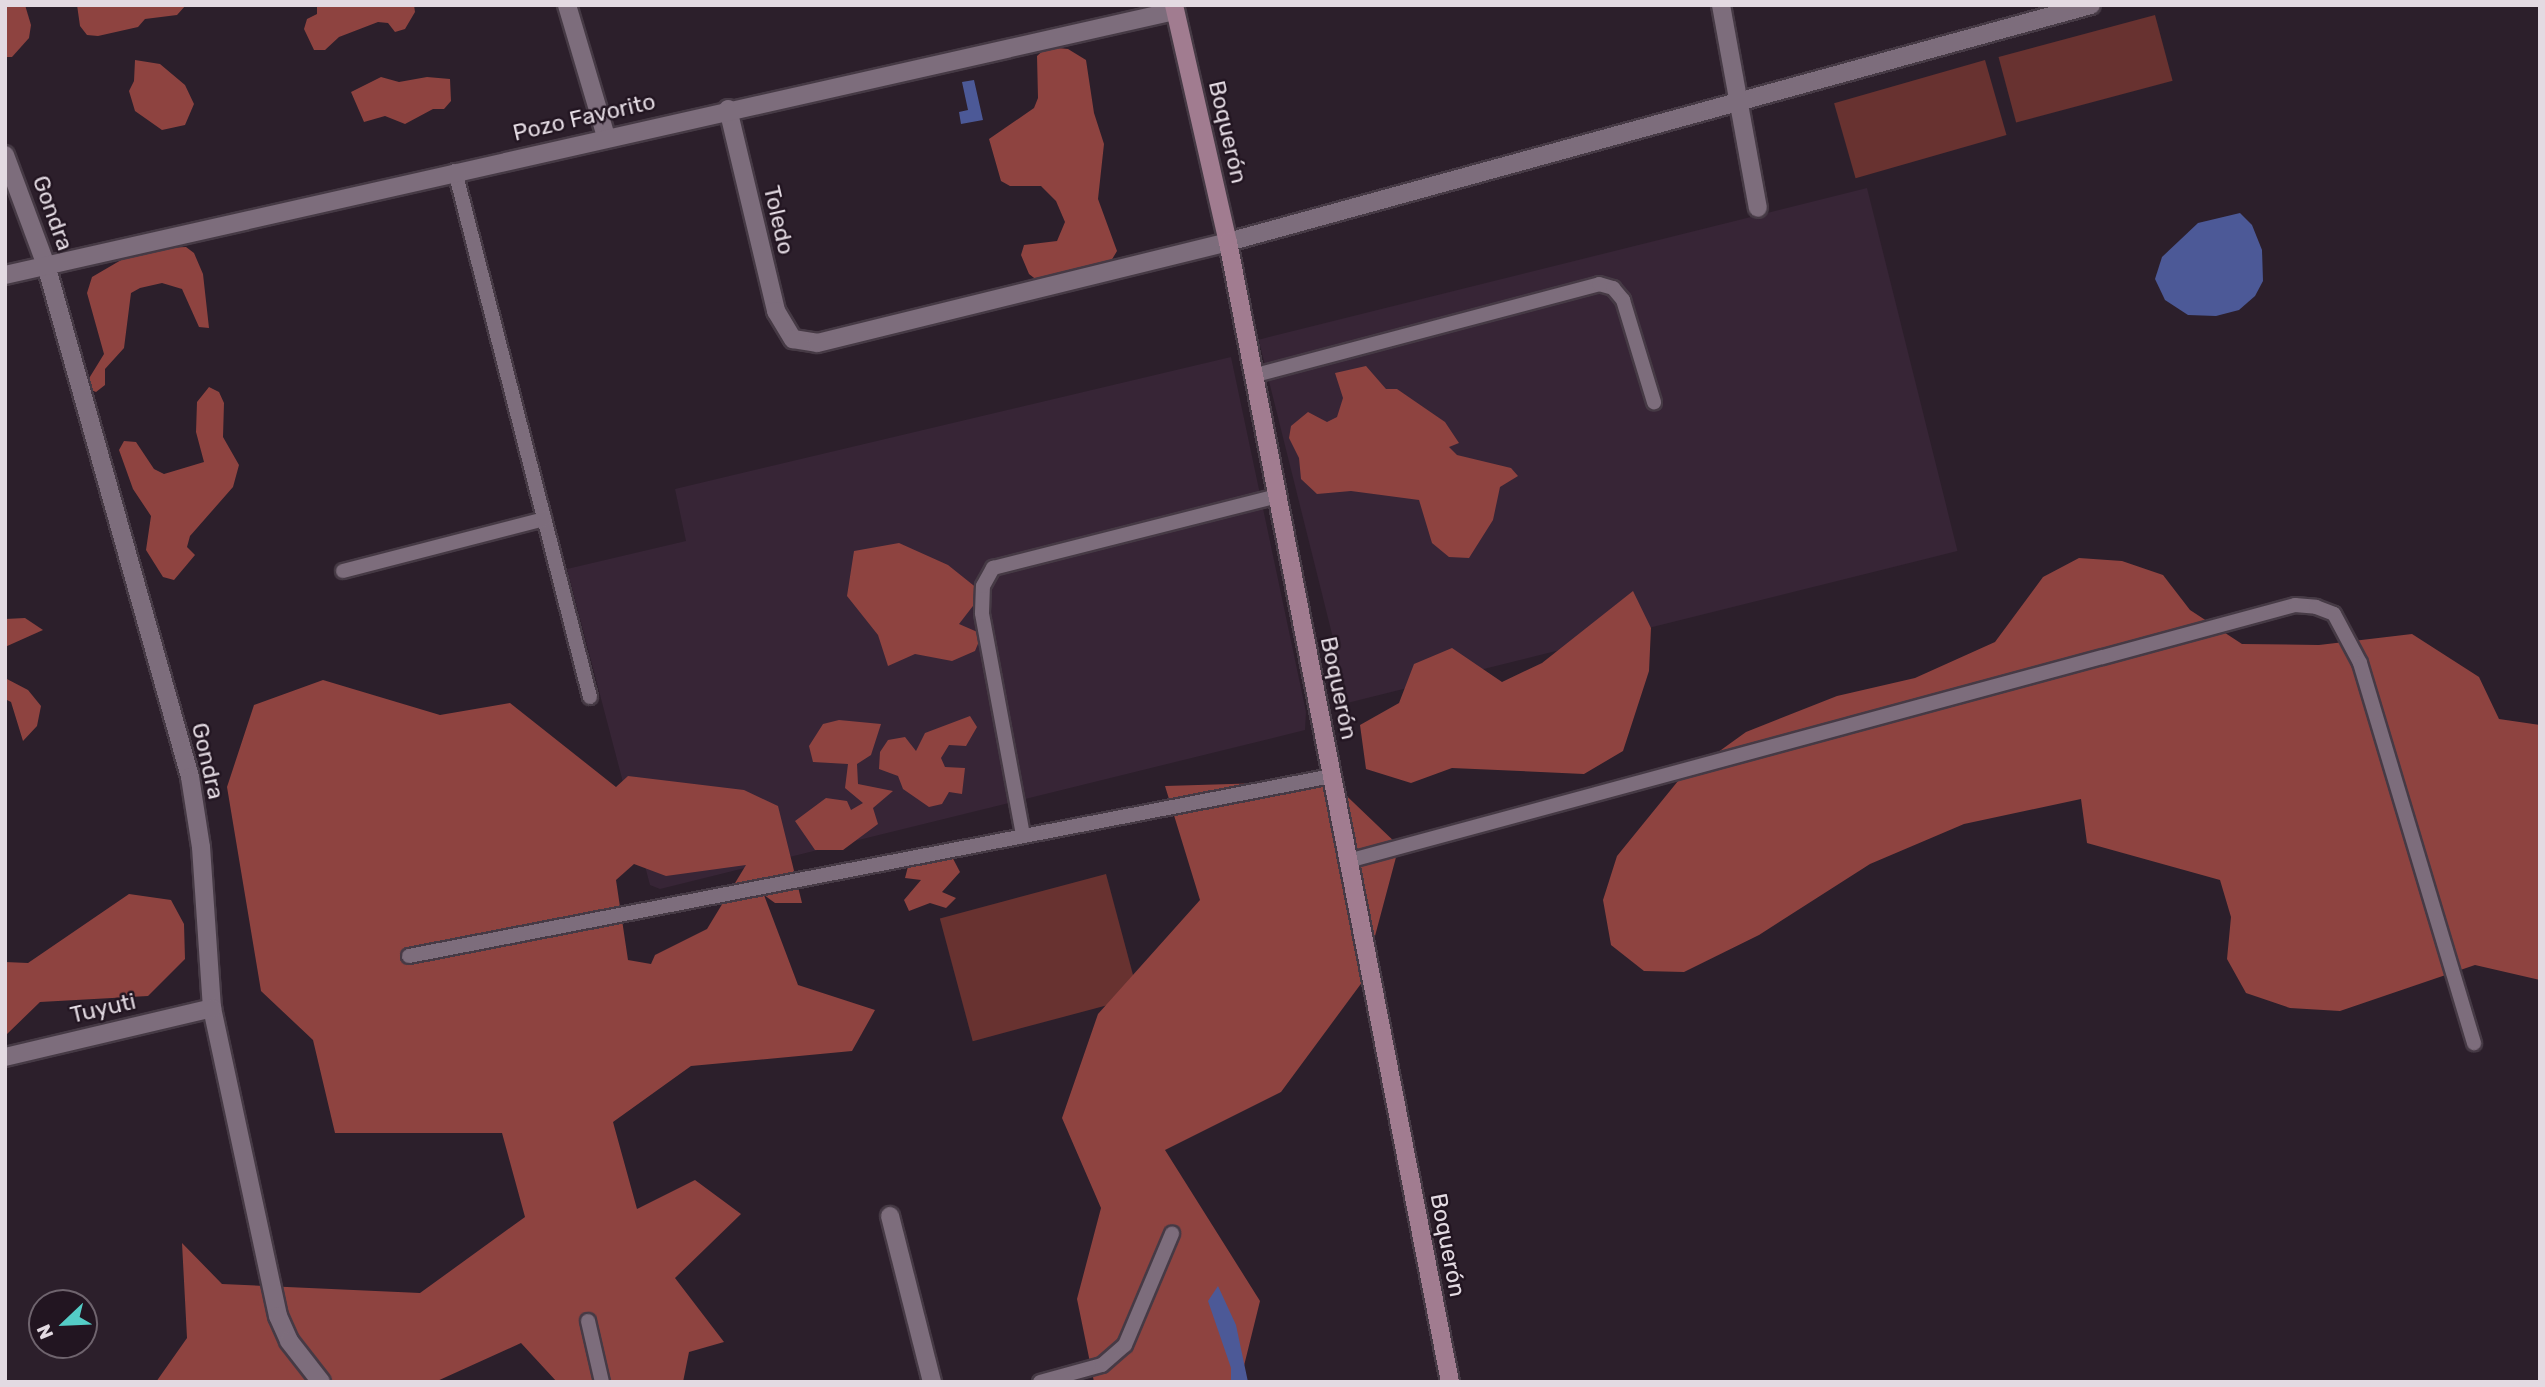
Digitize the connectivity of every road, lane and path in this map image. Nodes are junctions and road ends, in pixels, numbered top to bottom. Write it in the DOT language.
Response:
graph roads {
  1 [pos="567,5"];
  2 [pos="1721,5"];
  3 [pos="2091,5"];
  4 [pos="1175,8"];
  5 [pos="1740,100"];
  6 [pos="728,109"];
  7 [pos="606,137"];
  8 [pos="5,155"];
  9 [pos="455,171"];
  10 [pos="1758,208"];
  11 [pos="1228,242"];
  12 [pos="46,265"];
  13 [pos="5,275"];
  14 [pos="1252,376"];
  15 [pos="1654,402"];
  16 [pos="1274,497"];
  17 [pos="544,519"];
  18 [pos="342,571"];
  19 [pos="590,697"];
  20 [pos="1332,776"];
  21 [pos="1023,835"];
  22 [pos="1348,861"];
  23 [pos="409,956"];
  24 [pos="212,1007"];
  25 [pos="2474,1042"];
  26 [pos="5,1057"];
  27 [pos="890,1216"];
  28 [pos="1172,1234"];
  29 [pos="588,1321"];
  30 [pos="321,1382"];
  31 [pos="602,1382"];
  32 [pos="932,1382"];
  33 [pos="1040,1382"];
  34 [pos="1450,1382"];
  1 -- 7 [label="street"];
  2 -- 5 [label="street"];
  3 -- 5 [label="street"];
  4 -- 6 [label="street, Pozo Favorito"];
  4 -- 11 [label="street, Boquerón"];
  5 -- 10 [label="street"];
  5 -- 11 [label="street"];
  6 -- 7 [label="street, Pozo Favorito"];
  6 -- 11 [label="street, Toledo"];
  7 -- 9 [label="street, Pozo Favorito"];
  8 -- 12 [label="street, Gondra"];
  9 -- 12 [label="street, Pozo Favorito"];
  9 -- 17 [label="lane"];
  11 -- 14 [label="street, Boquerón"];
  12 -- 13 [label="street, Pozo Favorito"];
  12 -- 24 [label="street, Gondra"];
  14 -- 15 [label="lane"];
  14 -- 16 [label="street, Boquerón"];
  16 -- 20 [label="street, Boquerón"];
  16 -- 21 [label="lane"];
  17 -- 18 [label="lane"];
  17 -- 19 [label="lane"];
  20 -- 21 [label="lane"];
  20 -- 22 [label="street, Boquerón"];
  21 -- 23 [label="lane"];
  22 -- 25 [label="lane"];
  22 -- 34 [label="street, Boquerón"];
  24 -- 26 [label="street, Tuyuti"];
  24 -- 30 [label="street, Gondra"];
  27 -- 32 [label="street"];
  28 -- 33 [label="lane"];
  29 -- 31 [label="lane"];
}
